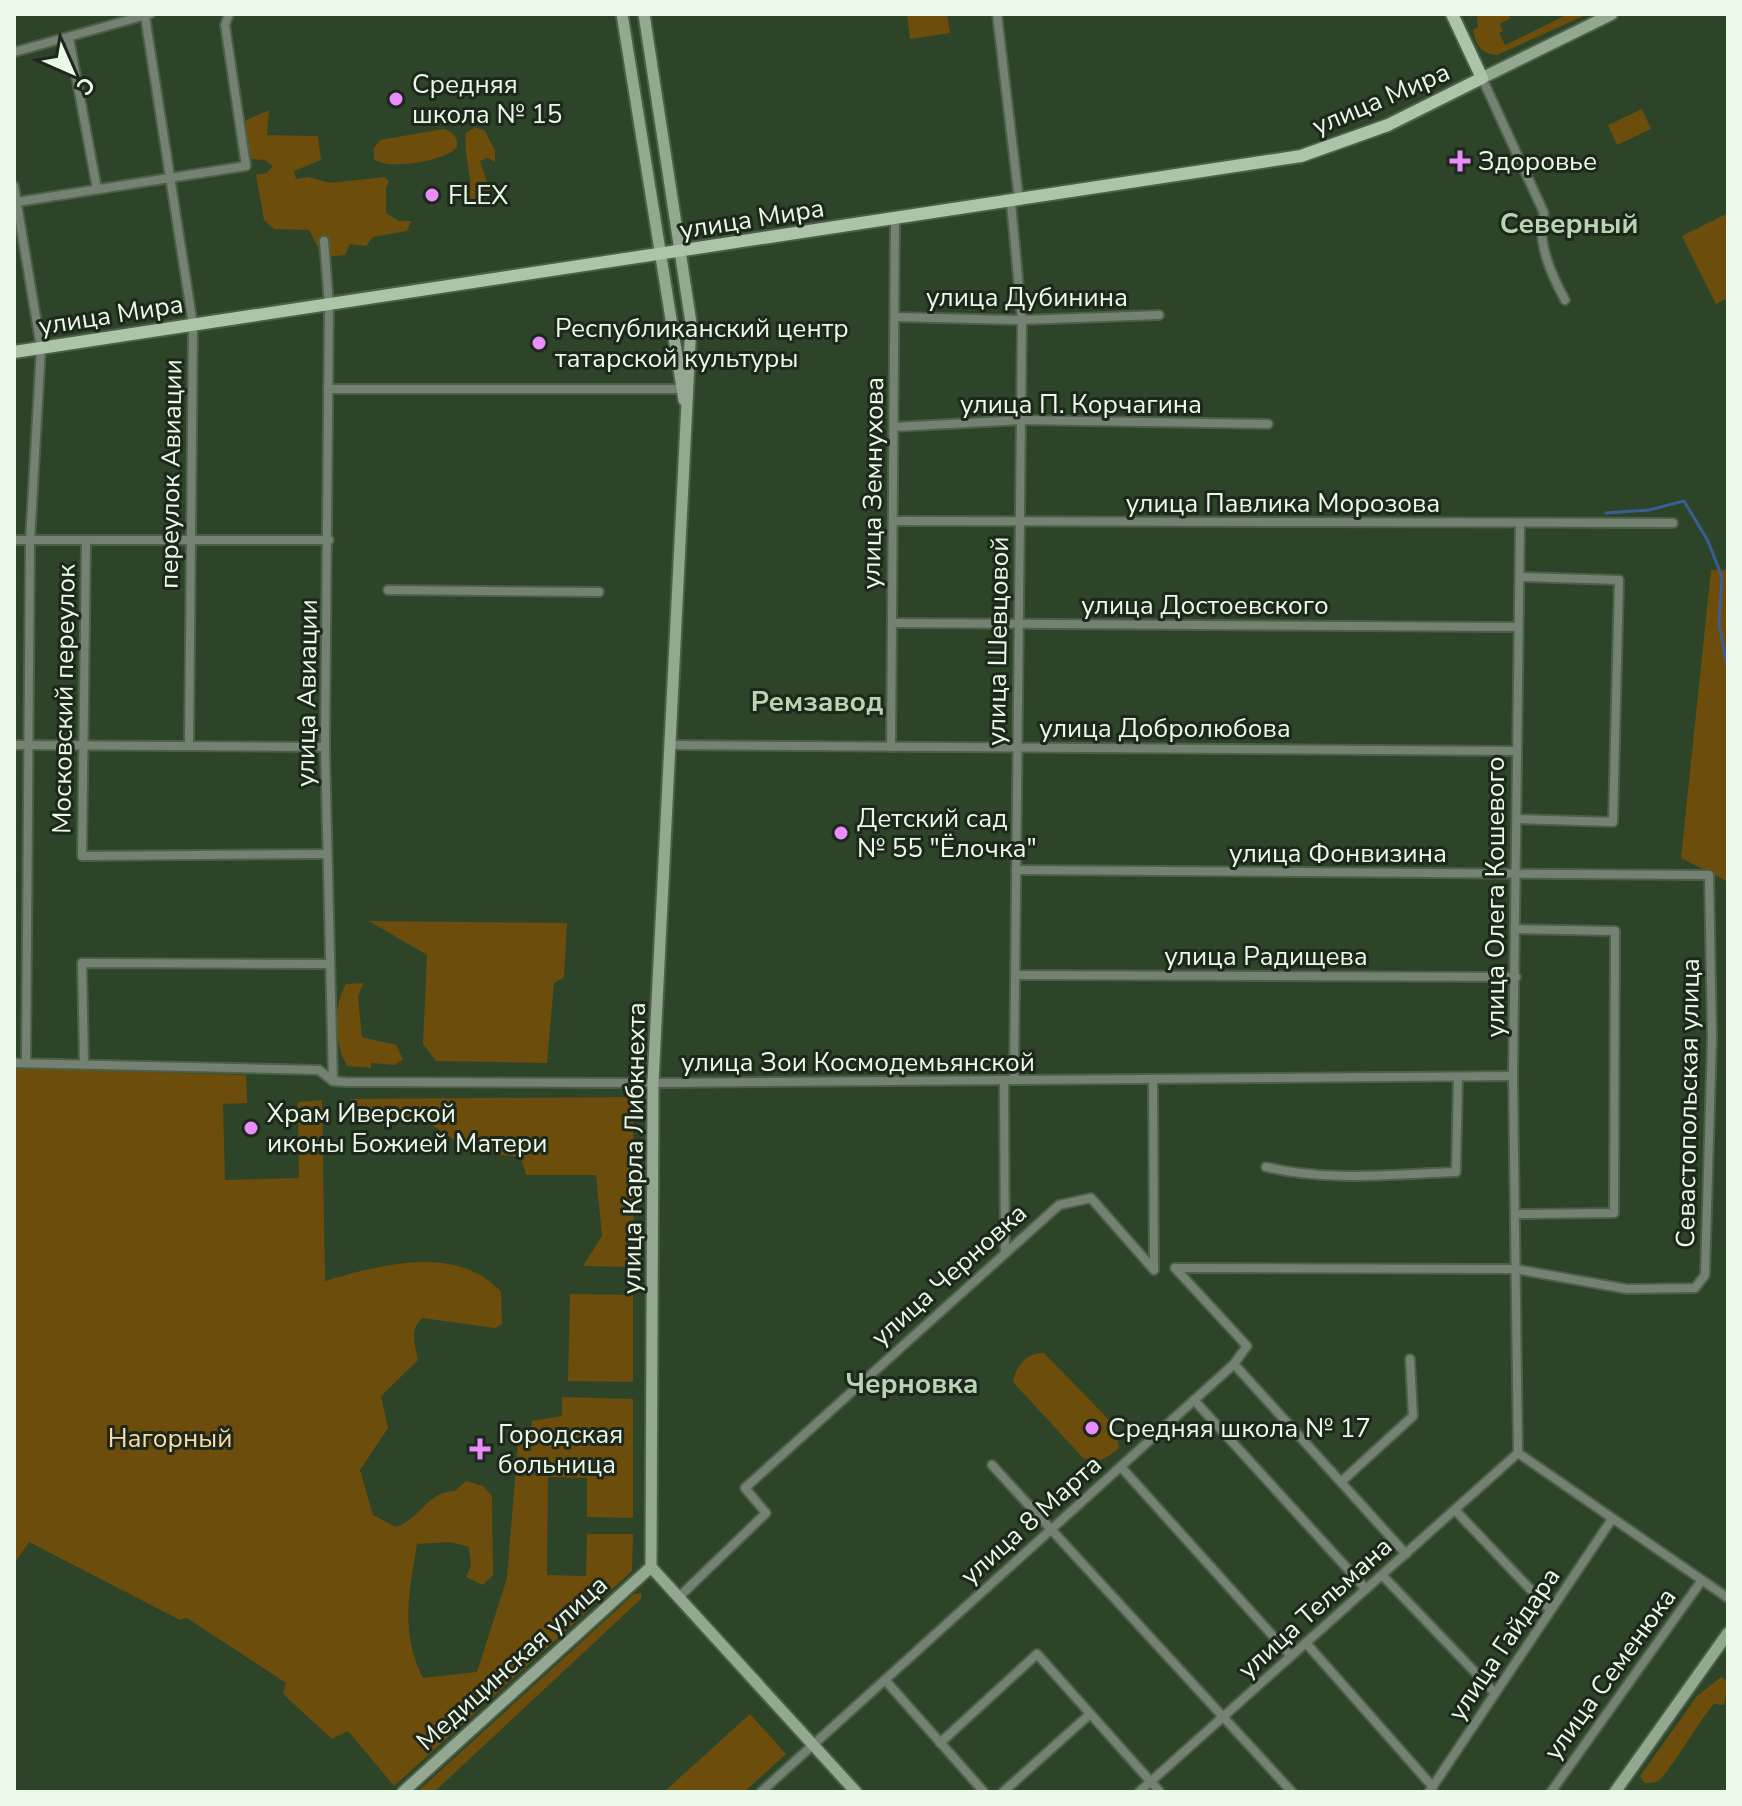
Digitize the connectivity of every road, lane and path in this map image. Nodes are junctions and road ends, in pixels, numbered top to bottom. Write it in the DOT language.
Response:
graph roads {
  1 [pos="229,14"];
  2 [pos="622,14"];
  3 [pos="644,14"];
  4 [pos="997,14"];
  5 [pos="1452,14"];
  6 [pos="1612,14"];
  7 [pos="148,15"];
  8 [pos="69,38"];
  9 [pos="14,52"];
  10 [pos="1482,78"];
  11 [pos="170,177"];
  12 [pos="14,186"];
  13 [pos="97,189"];
  14 [pos="17,202"];
  15 [pos="1015,202"];
  16 [pos="895,220"];
  17 [pos="324,241"];
  18 [pos="680,252"];
  19 [pos="660,255"];
  20 [pos="1565,300"];
  21 [pos="329,305"];
  22 [pos="1159,315"];
  23 [pos="895,317"];
  24 [pos="1022,320"];
  25 [pos="193,325"];
  26 [pos="41,348"];
  27 [pos="14,352"];
  28 [pos="328,389"];
  29 [pos="682,389"];
  30 [pos="1021,420"];
  31 [pos="1268,424"];
  32 [pos="688,427"];
  33 [pos="894,427"];
  34 [pos="893,521"];
  35 [pos="1020,522"];
  36 [pos="1673,523"];
  37 [pos="1520,524"];
  38 [pos="14,540"];
  39 [pos="191,540"];
  40 [pos="329,540"];
  41 [pos="30,541"];
  42 [pos="86,542"];
  43 [pos="1522,577"];
  44 [pos="388,590"];
  45 [pos="599,592"];
  46 [pos="892,623"];
  47 [pos="1018,625"];
  48 [pos="1518,627"];
  49 [pos="189,744"];
  50 [pos="14,745"];
  51 [pos="26,745"];
  52 [pos="669,745"];
  53 [pos="84,747"];
  54 [pos="325,747"];
  55 [pos="891,747"];
  56 [pos="1017,748"];
  57 [pos="1517,751"];
  58 [pos="1517,819"];
  59 [pos="327,854"];
  60 [pos="1016,870"];
  61 [pos="1517,874"];
  62 [pos="1709,875"];
  63 [pos="1516,929"];
  64 [pos="329,964"];
  65 [pos="1015,975"];
  66 [pos="1516,977"];
  67 [pos="14,1063"];
  68 [pos="26,1063"];
  69 [pos="84,1064"];
  70 [pos="1513,1076"];
  71 [pos="1458,1077"];
  72 [pos="1153,1079"];
  73 [pos="1009,1080"];
  74 [pos="333,1081"];
  75 [pos="653,1083"];
  76 [pos="1266,1167"];
  77 [pos="1515,1214"];
  78 [pos="1005,1251"];
  79 [pos="1515,1269"];
  80 [pos="1410,1359"];
  81 [pos="1234,1364"];
  82 [pos="1194,1400"];
  83 [pos="1518,1453"];
  84 [pos="992,1465"];
  85 [pos="1121,1467"];
  86 [pos="1341,1482"];
  87 [pos="1455,1510"];
  88 [pos="1612,1519"];
  89 [pos="1051,1530"];
  90 [pos="1406,1554"];
  91 [pos="651,1567"];
  92 [pos="1382,1575"];
  93 [pos="1702,1580"];
  94 [pos="1366,1589"];
  95 [pos="679,1597"];
  96 [pos="1728,1598"];
  97 [pos="1550,1610"];
  98 [pos="1728,1633"];
  99 [pos="1306,1643"];
  100 [pos="1291,1656"];
  101 [pos="885,1680"];
  102 [pos="1495,1693"];
  103 [pos="1090,1714"];
  104 [pos="1223,1717"];
  105 [pos="940,1743"];
  106 [pos="813,1745"];
  107 [pos="1150,1781"];
  108 [pos="1431,1789"];
  109 [pos="403,1792"];
  110 [pos="761,1792"];
  111 [pos="856,1792"];
  112 [pos="984,1792"];
  113 [pos="1003,1792"];
  114 [pos="1139,1792"];
  115 [pos="1160,1792"];
  116 [pos="1292,1792"];
  117 [pos="1551,1792"];
  118 [pos="1615,1792"];
  1 -- 11 [label="street"];
  2 -- 19 [label="main road, улица Карла Либкнехта"];
  3 -- 18 [label="main road, улица Карла Либкнехта"];
  4 -- 15 [label="street, улица Шевцовой"];
  5 -- 10 [label="main road"];
  6 -- 10 [label="main road"];
  7 -- 8 [label="street"];
  7 -- 11 [label="street, переулок Авиации"];
  8 -- 9 [label="street"];
  8 -- 13 [label="street"];
  10 -- 15 [label="main road, улица Мира"];
  10 -- 20 [label="street"];
  11 -- 13 [label="street"];
  11 -- 25 [label="street, переулок Авиации"];
  12 -- 14 [label="street"];
  13 -- 14 [label="street"];
  14 -- 26 [label="street"];
  15 -- 16 [label="main road, улица Мира"];
  15 -- 24 [label="street, улица Шевцовой"];
  16 -- 18 [label="main road, улица Мира"];
  16 -- 23 [label="street, улица Земнухова"];
  17 -- 21 [label="street, улица Авиации"];
  18 -- 19 [label="main road, улица Мира"];
  18 -- 32 [label="main road, улица Карла Либкнехта"];
  19 -- 21 [label="main road, улица Мира"];
  19 -- 29 [label="main road, улица Карла Либкнехта"];
  21 -- 25 [label="main road, улица Мира"];
  21 -- 28 [label="street, улица Авиации"];
  22 -- 24 [label="street, улица Дубинина"];
  23 -- 24 [label="street, улица Дубинина"];
  23 -- 33 [label="street, улица Земнухова"];
  24 -- 30 [label="street, улица Шевцовой"];
  25 -- 26 [label="main road, улица Мира"];
  25 -- 39 [label="street, переулок Авиации"];
  26 -- 27 [label="main road, улица Мира"];
  26 -- 41 [label="street"];
  28 -- 29 [label="street"];
  28 -- 40 [label="street, улица Авиации"];
  29 -- 32 [label="main road, улица Карла Либкнехта"];
  30 -- 31 [label="street, улица П. Корчагина"];
  30 -- 33 [label="street, улица П. Корчагина"];
  30 -- 35 [label="street, улица Шевцовой"];
  32 -- 52 [label="main road, улица Карла Либкнехта"];
  33 -- 34 [label="street, улица Земнухова"];
  34 -- 35 [label="street, улица Павлика Морозова"];
  34 -- 46 [label="street, улица Земнухова"];
  35 -- 37 [label="street, улица Павлика Морозова"];
  35 -- 47 [label="street, улица Шевцовой"];
  36 -- 37 [label="street, улица Павлика Морозова"];
  37 -- 43 [label="street, улица Олега Кошевого"];
  38 -- 41 [label="street"];
  39 -- 40 [label="street"];
  39 -- 42 [label="street"];
  39 -- 49 [label="street, переулок Авиации"];
  40 -- 54 [label="street, улица Авиации"];
  41 -- 42 [label="street"];
  41 -- 51 [label="street"];
  42 -- 53 [label="street, Московский переулок"];
  43 -- 48 [label="street, улица Олега Кошевого"];
  43 -- 58 [label="street"];
  44 -- 45 [label="street"];
  46 -- 47 [label="street, улица Достоевского"];
  46 -- 55 [label="street, улица Земнухова"];
  47 -- 48 [label="street, улица Достоевского"];
  47 -- 56 [label="street, улица Шевцовой"];
  48 -- 57 [label="street, улица Олега Кошевого"];
  49 -- 53 [label="street"];
  49 -- 54 [label="street"];
  50 -- 51 [label="street"];
  51 -- 53 [label="street"];
  51 -- 68 [label="street"];
  52 -- 55 [label="street, улица Добролюбова"];
  52 -- 75 [label="main road, улица Карла Либкнехта"];
  53 -- 59 [label="street, Московский переулок"];
  54 -- 59 [label="street, улица Авиации"];
  55 -- 56 [label="street, улица Добролюбова"];
  56 -- 57 [label="street, улица Добролюбова"];
  56 -- 60 [label="street, улица Шевцовой"];
  57 -- 58 [label="street, улица Олега Кошевого"];
  58 -- 61 [label="street, улица Олега Кошевого"];
  59 -- 64 [label="street, улица Авиации"];
  60 -- 61 [label="street, улица Фонвизина"];
  60 -- 65 [label="street, улица Шевцовой"];
  61 -- 62 [label="street, улица Фонвизина"];
  61 -- 63 [label="street, улица Олега Кошевого"];
  62 -- 79 [label="street, Севастопольская улица"];
  63 -- 66 [label="street, улица Олега Кошевого"];
  63 -- 77 [label="street"];
  64 -- 69 [label="street"];
  64 -- 74 [label="street, улица Авиации"];
  65 -- 66 [label="street, улица Радищева"];
  65 -- 73 [label="street, улица Шевцовой"];
  66 -- 70 [label="street, улица Олега Кошевого"];
  67 -- 68 [label="street, улица Зои Космодемьянской"];
  68 -- 69 [label="street, улица Зои Космодемьянской"];
  69 -- 74 [label="street, улица Зои Космодемьянской"];
  70 -- 71 [label="street, улица Зои Космодемьянской"];
  70 -- 77 [label="street, улица Олега Кошевого"];
  71 -- 72 [label="street, улица Зои Космодемьянской"];
  71 -- 76 [label="street"];
  72 -- 73 [label="street, улица Зои Космодемьянской"];
  72 -- 78 [label="street, улица Черновка"];
  73 -- 75 [label="street, улица Зои Космодемьянской"];
  73 -- 78 [label="street, улица Шевцовой"];
  74 -- 75 [label="street, улица Зои Космодемьянской"];
  75 -- 91 [label="main road, улица Карла Либкнехта"];
  77 -- 79 [label="street, улица Олега Кошевого"];
  78 -- 95 [label="street, улица Черновка"];
  79 -- 81 [label="street, Севастопольская улица"];
  79 -- 83 [label="street, улица Олега Кошевого"];
  80 -- 86 [label="street"];
  81 -- 82 [label="street, улица 8 Марта"];
  81 -- 86 [label="street"];
  82 -- 85 [label="street, улица 8 Марта"];
  82 -- 94 [label="street"];
  83 -- 87 [label="street, улица Тельмана"];
  83 -- 88 [label="street"];
  84 -- 89 [label="street"];
  85 -- 89 [label="street, улица 8 Марта"];
  85 -- 100 [label="street"];
  86 -- 90 [label="street"];
  87 -- 90 [label="street, улица Тельмана"];
  87 -- 97 [label="street"];
  88 -- 93 [label="street"];
  88 -- 97 [label="street, улица Гайдара"];
  89 -- 101 [label="street, улица 8 Марта"];
  89 -- 104 [label="street"];
  90 -- 92 [label="street, улица Тельмана"];
  91 -- 95 [label="main road"];
  91 -- 109 [label="main road, Медицинская улица"];
  92 -- 94 [label="street, улица Тельмана"];
  92 -- 102 [label="street"];
  93 -- 96 [label="street"];
  93 -- 117 [label="street, улица Семенюка"];
  94 -- 99 [label="street, улица Тельмана"];
  95 -- 106 [label="main road"];
  97 -- 102 [label="street, улица Гайдара"];
  98 -- 118 [label="main road"];
  99 -- 100 [label="street, улица Тельмана"];
  99 -- 108 [label="street"];
  100 -- 104 [label="street, улица Тельмана"];
  101 -- 105 [label="street"];
  101 -- 106 [label="street, улица 8 Марта"];
  102 -- 108 [label="street, улица Гайдара"];
  103 -- 105 [label="street"];
  103 -- 107 [label="street"];
  103 -- 113 [label="street"];
  104 -- 107 [label="street, улица Тельмана"];
  104 -- 116 [label="street"];
  105 -- 112 [label="street"];
  106 -- 110 [label="street, улица 8 Марта"];
  106 -- 111 [label="main road"];
  107 -- 114 [label="street, улица Тельмана"];
  107 -- 115 [label="street"];
}
